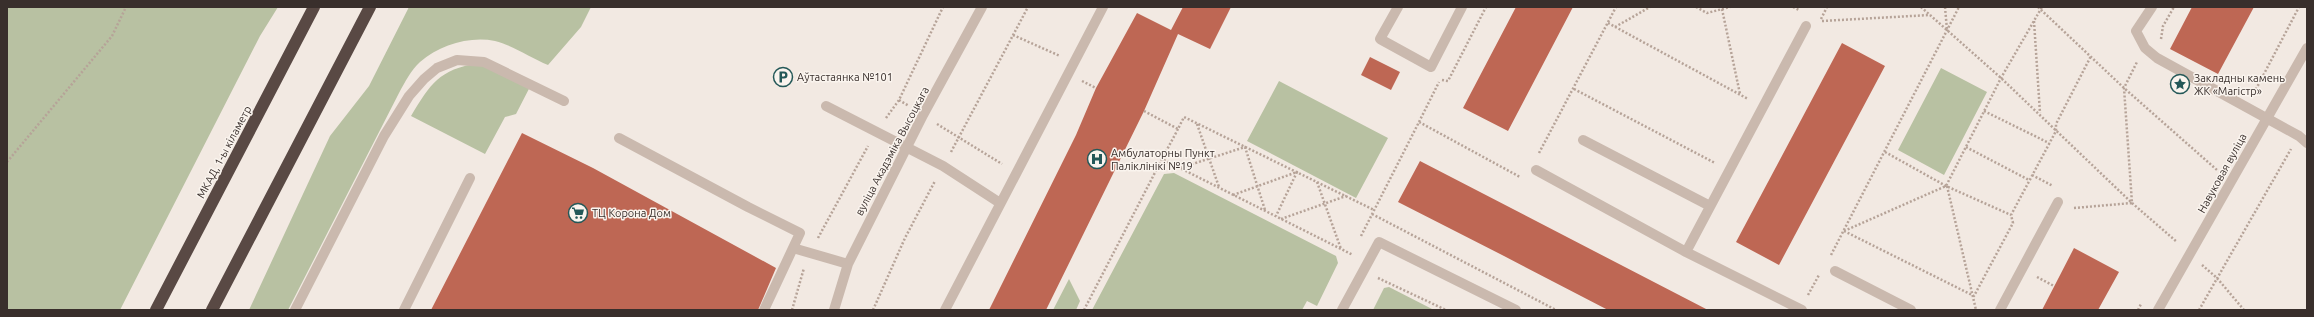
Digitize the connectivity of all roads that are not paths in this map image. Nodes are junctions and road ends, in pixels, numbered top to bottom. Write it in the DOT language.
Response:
graph roads {
  1 [pos="314,7"];
  2 [pos="370,7"];
  3 [pos="982,7"];
  4 [pos="1103,7"];
  5 [pos="1398,7"];
  6 [pos="1462,7"];
  7 [pos="2152,7"];
  8 [pos="1806,26"];
  9 [pos="2307,48"];
  10 [pos="564,101"];
  11 [pos="826,106"];
  12 [pos="2266,119"];
  13 [pos="619,138"];
  14 [pos="1583,140"];
  15 [pos="2307,143"];
  16 [pos="907,148"];
  17 [pos="1536,170"];
  18 [pos="470,178"];
  19 [pos="2058,202"];
  20 [pos="1000,203"];
  21 [pos="1710,206"];
  22 [pos="793,248"];
  23 [pos="1686,252"];
  24 [pos="848,264"];
  25 [pos="1835,271"];
  26 [pos="156,310"];
  27 [pos="212,310"];
  28 [pos="295,310"];
  29 [pos="404,310"];
  30 [pos="764,310"];
  31 [pos="834,310"];
  32 [pos="945,310"];
  33 [pos="1342,310"];
  34 [pos="1516,310"];
  35 [pos="1801,310"];
  36 [pos="1911,310"];
  37 [pos="2000,310"];
  38 [pos="2158,310"];
  1 -- 26 [label="highway, МКАД, 1-ы кіламетр"];
  2 -- 27 [label="highway"];
  3 -- 16 [label="street, вуліца Акадэміка Высоцкага"];
  4 -- 20 [label="street"];
  5 -- 6 [label="street"];
  7 -- 12 [label="street"];
  8 -- 21 [label="street"];
  9 -- 12 [label="street, Навуковая вуліца"];
  10 -- 28 [label="street"];
  11 -- 16 [label="street"];
  12 -- 15 [label="street"];
  12 -- 38 [label="street, Навуковая вуліца"];
  13 -- 22 [label="street"];
  14 -- 21 [label="street"];
  16 -- 20 [label="street"];
  16 -- 24 [label="street, вуліца Акадэміка Высоцкага"];
  17 -- 23 [label="street"];
  18 -- 29 [label="street"];
  19 -- 37 [label="street"];
  20 -- 32 [label="street"];
  21 -- 23 [label="street"];
  22 -- 24 [label="street"];
  22 -- 30 [label="street"];
  23 -- 35 [label="street"];
  24 -- 31 [label="street, вуліца Акадэміка Высоцкага"];
  25 -- 36 [label="street"];
  33 -- 34 [label="street"];
}
